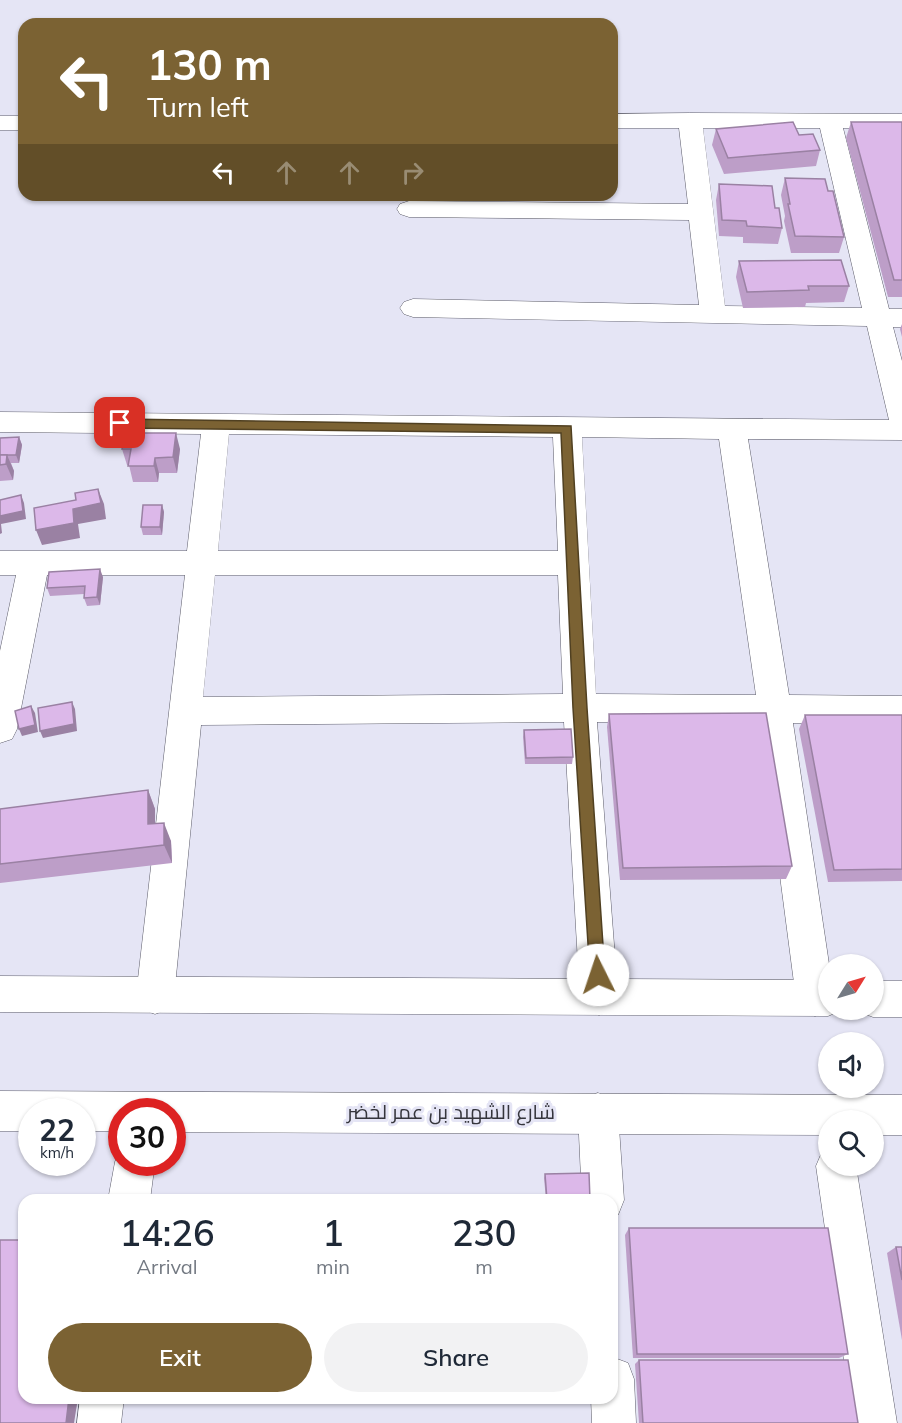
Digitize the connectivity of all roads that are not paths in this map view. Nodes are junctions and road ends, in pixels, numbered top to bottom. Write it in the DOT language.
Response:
graph roads {
  1 [pos="690,120"];
  2 [pos="618,121"];
  3 [pos="902,121"];
  4 [pos="830,122"];
  5 [pos="0,123"];
  6 [pos="18,123"];
  7 [pos="409,209"];
  8 [pos="701,212"];
  9 [pos="413,308"];
  10 [pos="712,314"];
  11 [pos="890,317"];
  12 [pos="902,417"];
  13 [pos="0,422"];
  14 [pos="216,425"];
  15 [pos="567,429"];
  16 [pos="732,429"];
  17 [pos="902,430"];
  18 [pos="0,563"];
  19 [pos="201,563"];
  20 [pos="574,563"];
  21 [pos="34,564"];
  22 [pos="580,708"];
  23 [pos="775,710"];
  24 [pos="902,710"];
  25 [pos="186,711"];
  26 [pos="0,729"];
  27 [pos="818,973"];
  28 [pos="0,994"];
  29 [pos="155,996"];
  30 [pos="599,997"];
  31 [pos="818,998"];
  32 [pos="884,999"];
  33 [pos="902,999"];
  34 [pos="0,1111"];
  35 [pos="108,1111"];
  36 [pos="186,1111"];
  37 [pos="598,1113"];
  38 [pos="902,1115"];
  39 [pos="884,1116"];
  40 [pos="818,1118"];
  41 [pos="133,1176"];
  42 [pos="838,1176"];
  43 [pos="130,1194"];
  44 [pos="603,1194"];
  45 [pos="101,1404"];
  46 [pos="613,1404"];
  47 [pos="99,1423"];
  48 [pos="614,1423"];
  49 [pos="875,1423"];
  1 -- 2 [label="street"];
  1 -- 4 [label="street"];
  1 -- 8 [label="street"];
  3 -- 4 [label="street"];
  4 -- 11 [label="street"];
  5 -- 6 [label="street"];
  7 -- 8 [label="street"];
  8 -- 10 [label="street"];
  9 -- 10 [label="street"];
  10 -- 11 [label="street"];
  11 -- 12 [label="street"];
  13 -- 14 [label="street"];
  14 -- 15 [label="street"];
  14 -- 19 [label="street"];
  15 -- 16 [label="street"];
  15 -- 20 [label="street"];
  16 -- 17 [label="street"];
  16 -- 23 [label="street"];
  18 -- 21 [label="street"];
  19 -- 20 [label="street"];
  19 -- 21 [label="street"];
  19 -- 25 [label="street"];
  20 -- 22 [label="street"];
  21 -- 26 [label="street"];
  22 -- 23 [label="street"];
  22 -- 25 [label="street"];
  22 -- 30 [label="street"];
  23 -- 24 [label="street"];
  23 -- 27 [label="street"];
  25 -- 29 [label="street"];
  28 -- 29 [label="street"];
  29 -- 30 [label="street"];
  30 -- 31 [label="street"];
  32 -- 33 [label="street"];
  34 -- 35 [label="street, شارع الشهيد بن عمر لخضر"];
  36 -- 37 [label="street, شارع الشهيد بن عمر لخضر"];
  37 -- 40 [label="street, شارع الشهيد بن عمر لخضر"];
  37 -- 44 [label="street"];
  38 -- 39 [label="street, شارع الشهيد بن عمر لخضر"];
  41 -- 43 [label="street"];
  42 -- 49 [label="street"];
  45 -- 47 [label="street"];
  46 -- 48 [label="street"];
}
